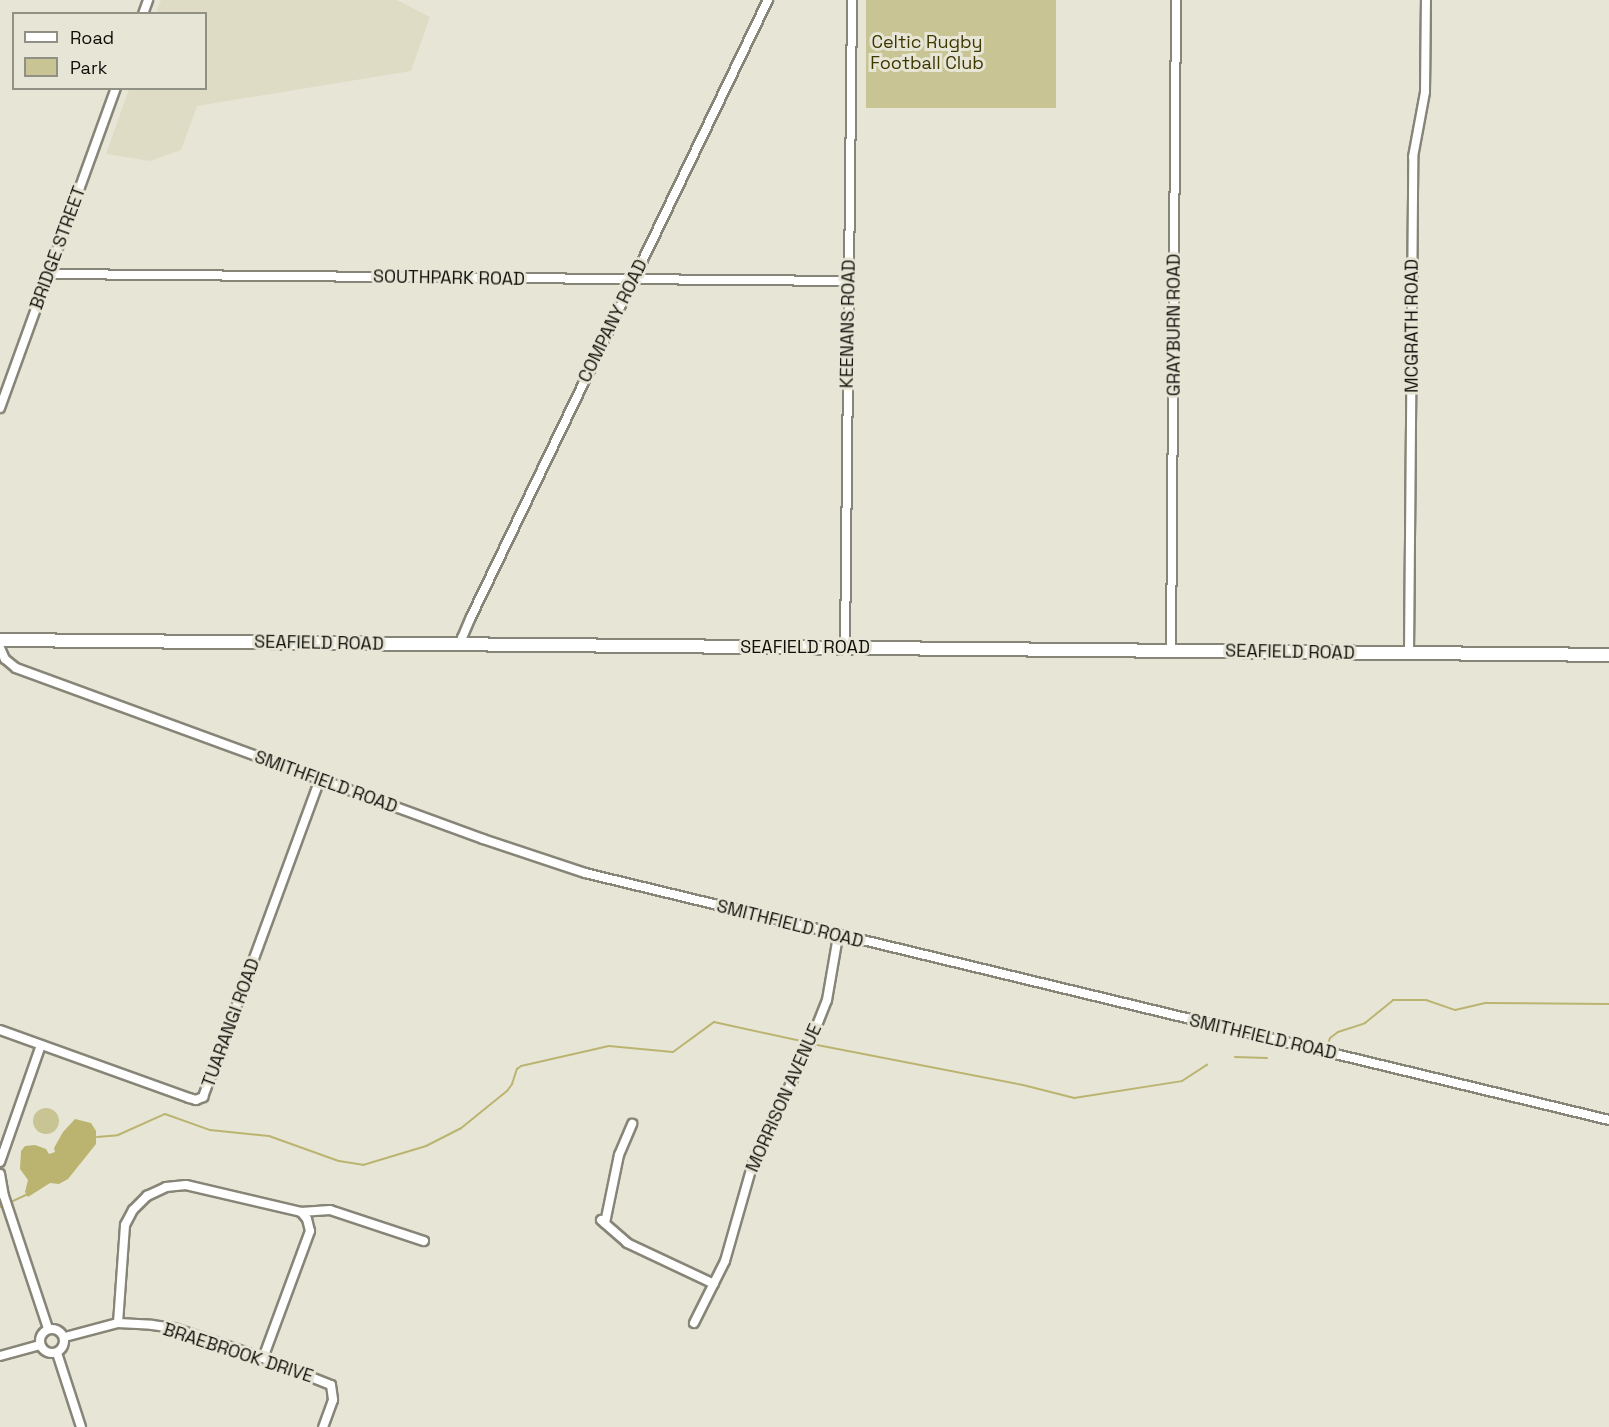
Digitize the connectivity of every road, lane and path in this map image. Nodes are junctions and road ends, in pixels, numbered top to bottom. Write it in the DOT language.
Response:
graph roads {
  1 [pos="768,0"];
  2 [pos="852,0"];
  3 [pos="1176,0"];
  4 [pos="1426,0"];
  5 [pos="115,90"];
  6 [pos="49,274"];
  7 [pos="633,279"];
  8 [pos="849,281"];
  9 [pos="0,408"];
  10 [pos="0,640"];
  11 [pos="462,645"];
  12 [pos="0,648"];
  13 [pos="845,648"];
  14 [pos="1171,651"];
  15 [pos="1409,653"];
  16 [pos="1609,655"];
  17 [pos="320,780"];
  18 [pos="838,936"];
  19 [pos="0,1030"];
  20 [pos="41,1046"];
  21 [pos="1609,1120"];
  22 [pos="632,1124"];
  23 [pos="1,1156"];
  24 [pos="0,1173"];
  25 [pos="301,1212"];
  26 [pos="424,1241"];
  27 [pos="714,1284"];
  28 [pos="118,1323"];
  29 [pos="694,1323"];
  30 [pos="48,1328"];
  31 [pos="65,1337"];
  32 [pos="40,1345"];
  33 [pos="57,1353"];
  34 [pos="0,1356"];
  35 [pos="263,1358"];
  36 [pos="81,1427"];
  37 [pos="323,1427"];
  1 -- 7 [label="street, COMPANY ROAD"];
  2 -- 8 [label="street, KEENANS ROAD"];
  3 -- 14 [label="street, GRAYBURN ROAD"];
  4 -- 15 [label="street, MCGRATH ROAD"];
  5 -- 6 [label="street, BRIDGE STREET"];
  6 -- 7 [label="street, SOUTHPARK ROAD"];
  6 -- 9 [label="street, BRIDGE STREET"];
  7 -- 8 [label="street, SOUTHPARK ROAD"];
  7 -- 11 [label="street, COMPANY ROAD"];
  8 -- 13 [label="street, KEENANS ROAD"];
  10 -- 11 [label="street, SEAFIELD ROAD"];
  11 -- 13 [label="street, SEAFIELD ROAD"];
  12 -- 17 [label="street, SMITHFIELD ROAD"];
  13 -- 14 [label="street, SEAFIELD ROAD"];
  14 -- 15 [label="street, SEAFIELD ROAD"];
  15 -- 16 [label="street, SEAFIELD ROAD"];
  17 -- 18 [label="street, SMITHFIELD ROAD"];
  17 -- 20 [label="street, TUARANGI ROAD"];
  18 -- 21 [label="street, SMITHFIELD ROAD"];
  18 -- 27 [label="street, MORRISON AVENUE"];
  19 -- 20 [label="street, TUARANGI ROAD"];
  20 -- 23 [label="street"];
  22 -- 27 [label="street"];
  24 -- 30 [label="street"];
  25 -- 26 [label="street"];
  25 -- 28 [label="street"];
  25 -- 35 [label="street"];
  27 -- 29 [label="street, MORRISON AVENUE"];
  28 -- 31 [label="street, BRAEBROOK DRIVE"];
  28 -- 35 [label="street, BRAEBROOK DRIVE"];
  30 -- 31 [label="street"];
  30 -- 32 [label="street"];
  31 -- 33 [label="street"];
  32 -- 33 [label="street"];
  32 -- 34 [label="street"];
  33 -- 36 [label="street"];
  35 -- 37 [label="street, BRAEBROOK DRIVE"];
}
